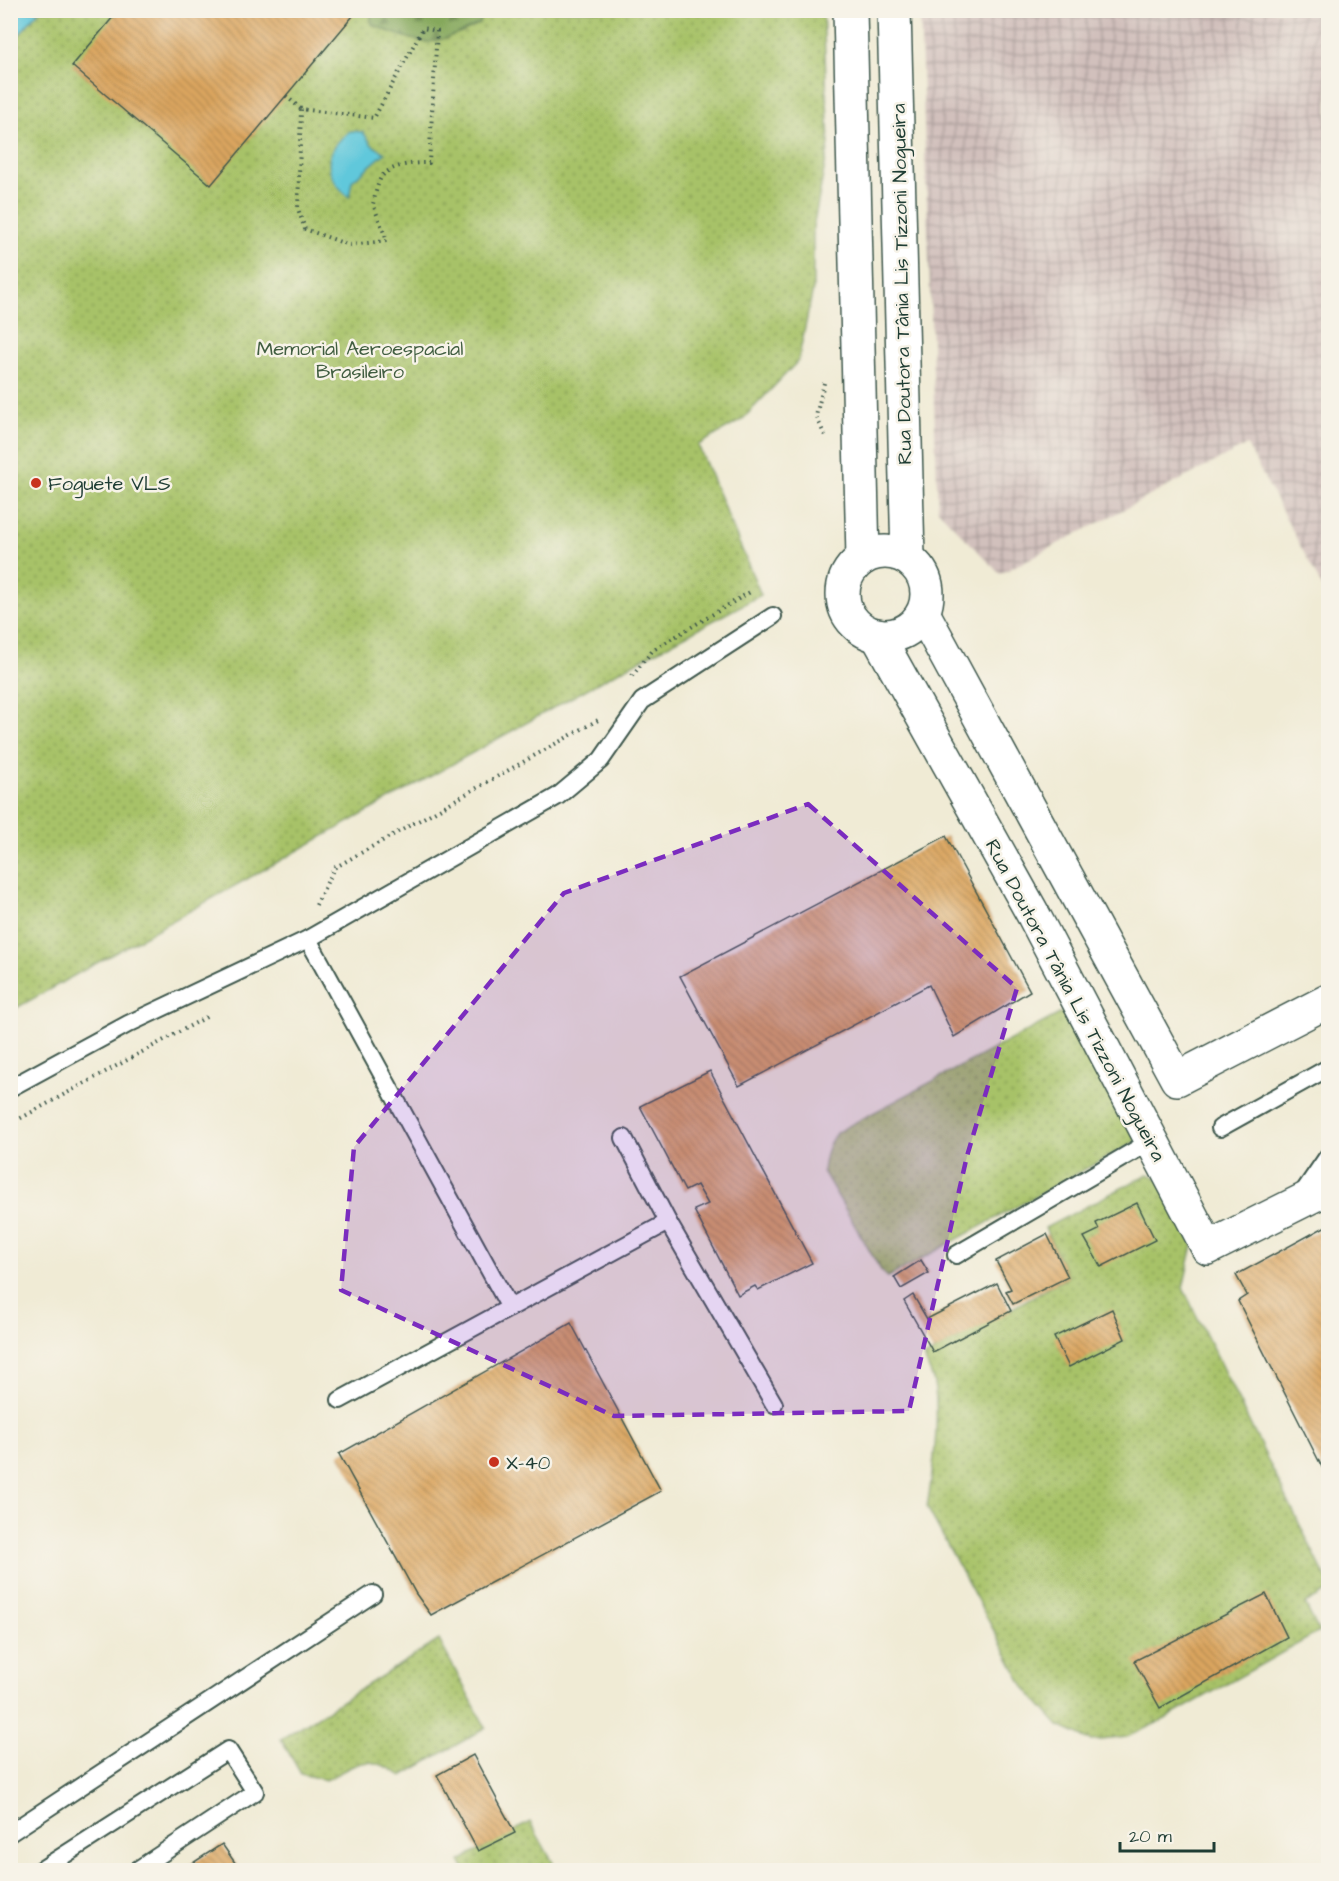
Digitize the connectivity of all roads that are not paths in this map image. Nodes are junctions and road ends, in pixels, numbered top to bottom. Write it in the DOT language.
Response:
graph roads {
  1 [pos="850,10"];
  2 [pos="894,10"];
  3 [pos="863,558"];
  4 [pos="908,558"];
  5 [pos="923,613"];
  6 [pos="773,616"];
  7 [pos="876,635"];
  8 [pos="303,941"];
  9 [pos="1329,1001"];
  10 [pos="1328,1070"];
  11 [pos="10,1088"];
  12 [pos="1220,1128"];
  13 [pos="624,1138"];
  14 [pos="1151,1141"];
  15 [pos="1329,1156"];
  16 [pos="1329,1188"];
  17 [pos="1295,1205"];
  18 [pos="668,1222"];
  19 [pos="956,1255"];
  20 [pos="510,1308"];
  21 [pos="340,1400"];
  22 [pos="774,1404"];
  23 [pos="373,1594"];
  24 [pos="10,1833"];
  25 [pos="41,1870"];
  26 [pos="137,1870"];
  1 -- 3 [label="street"];
  2 -- 4 [label="street, Rua Doutora Tânia Lis Tizzoni Nogueira"];
  3 -- 4 [label="street"];
  3 -- 7 [label="street, Rua Doutora Tânia Lis Tizzoni Nogueira"];
  4 -- 5 [label="street"];
  5 -- 7 [label="street"];
  5 -- 9 [label="street"];
  6 -- 8 [label="lane"];
  7 -- 14 [label="street, Rua Doutora Tânia Lis Tizzoni Nogueira"];
  8 -- 11 [label="lane"];
  8 -- 20 [label="lane"];
  10 -- 12 [label="lane"];
  13 -- 18 [label="lane"];
  14 -- 17 [label="street, Rua Doutora Tânia Lis Tizzoni Nogueira"];
  14 -- 19 [label="lane"];
  15 -- 17 [label="lane"];
  16 -- 17 [label="street, Rua Doutora Tânia Lis Tizzoni Nogueira"];
  18 -- 20 [label="lane"];
  18 -- 22 [label="lane"];
  20 -- 21 [label="lane"];
  23 -- 24 [label="lane"];
  25 -- 26 [label="lane"];
}
